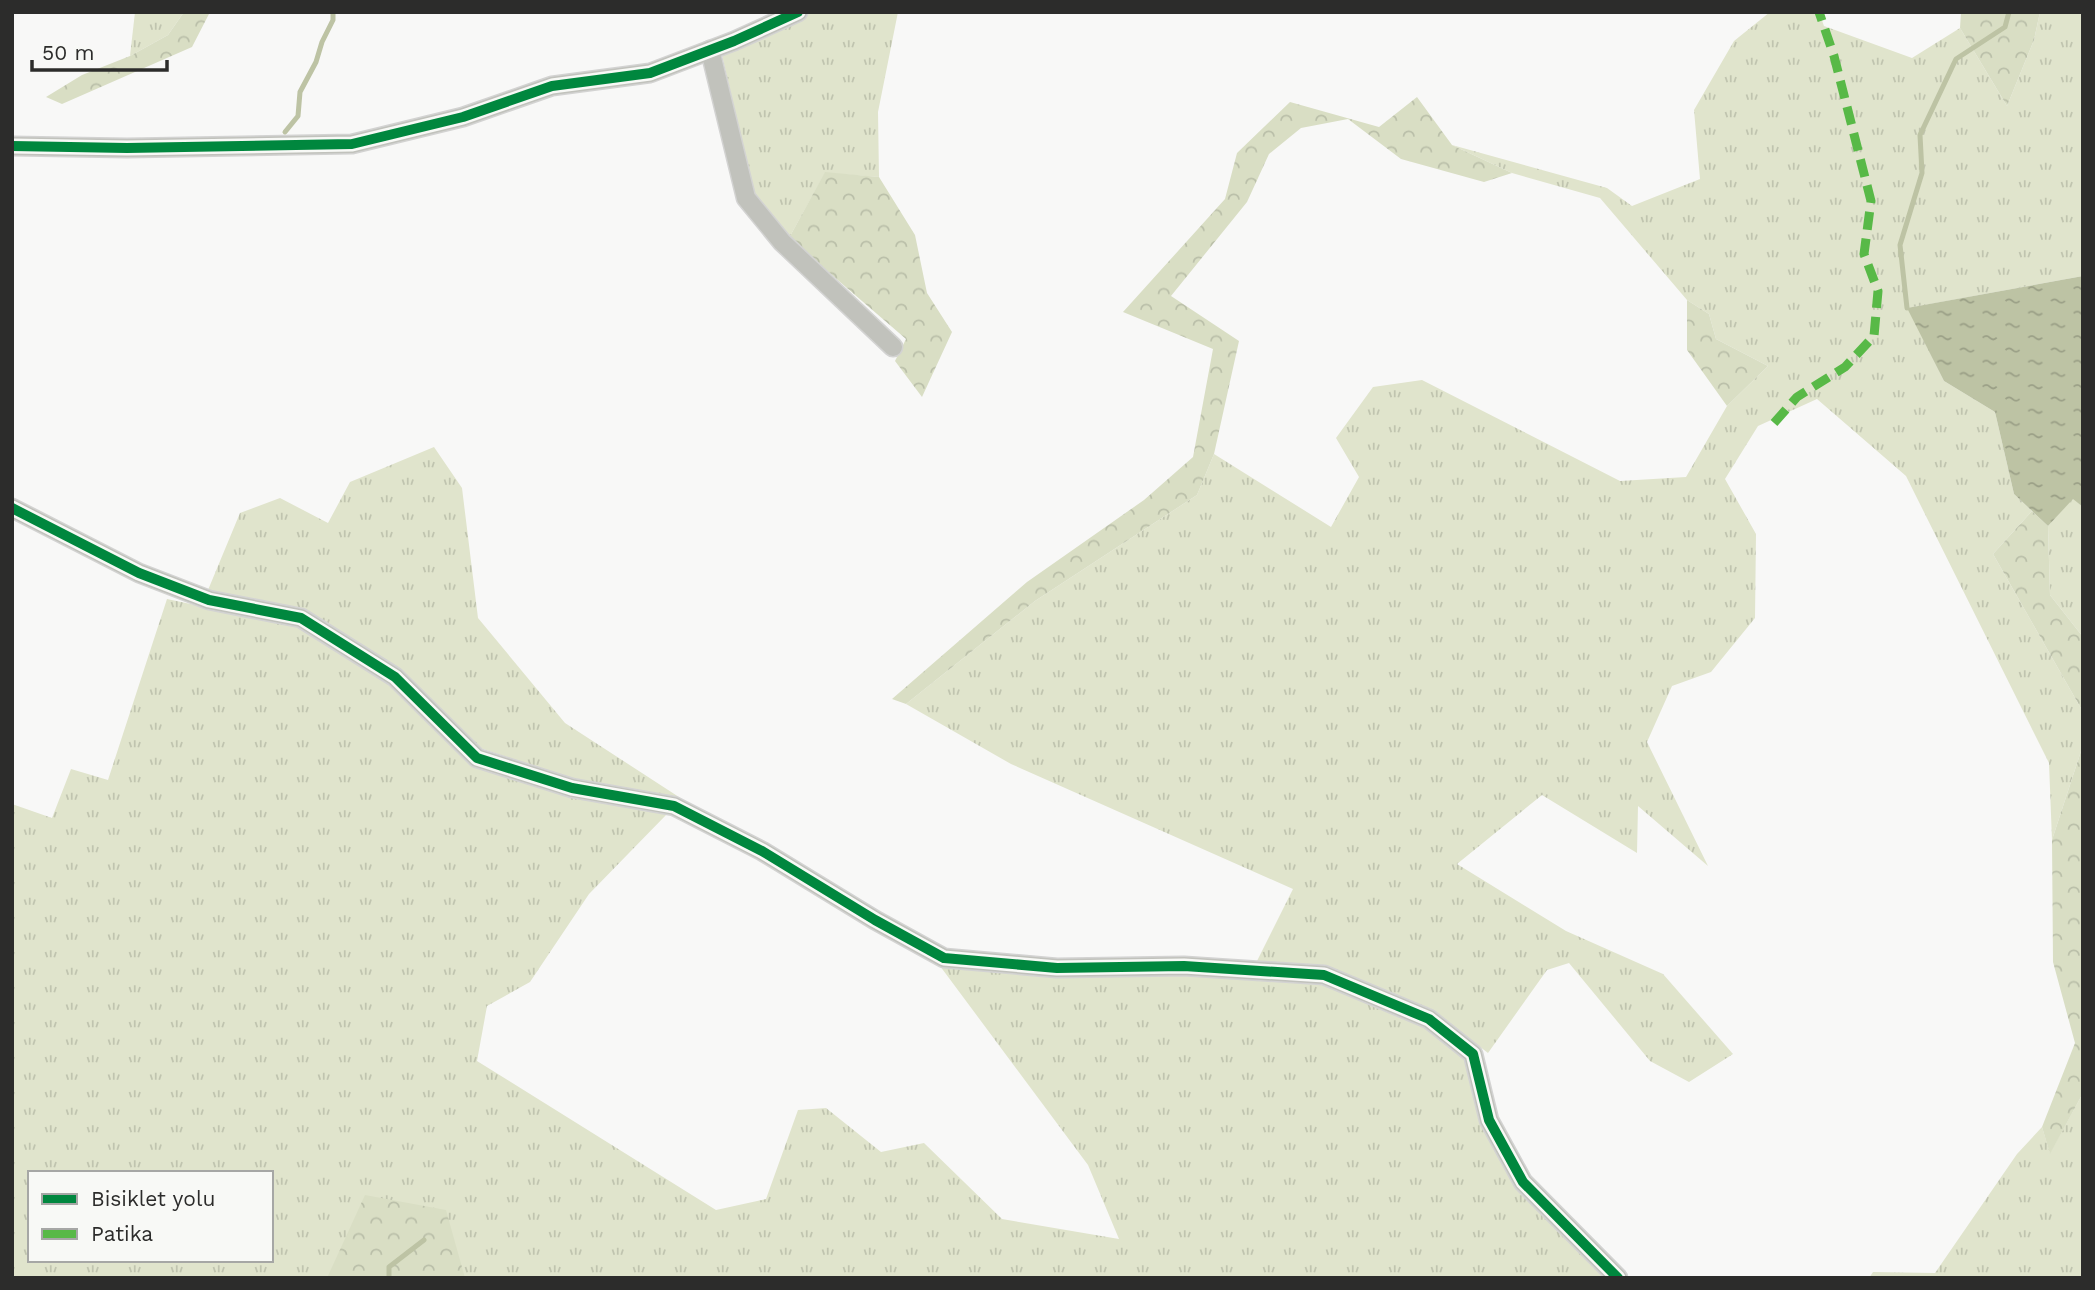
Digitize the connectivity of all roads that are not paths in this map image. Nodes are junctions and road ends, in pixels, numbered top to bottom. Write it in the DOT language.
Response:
graph roads {
  1 [pos="797,12"];
  2 [pos="710,50"];
  3 [pos="12,146"];
  4 [pos="893,347"];
  5 [pos="12,508"];
  6 [pos="1618,1278"];
  1 -- 2 [label="street"];
  2 -- 3 [label="street"];
  2 -- 4 [label="street"];
  5 -- 6 [label="street"];
}
